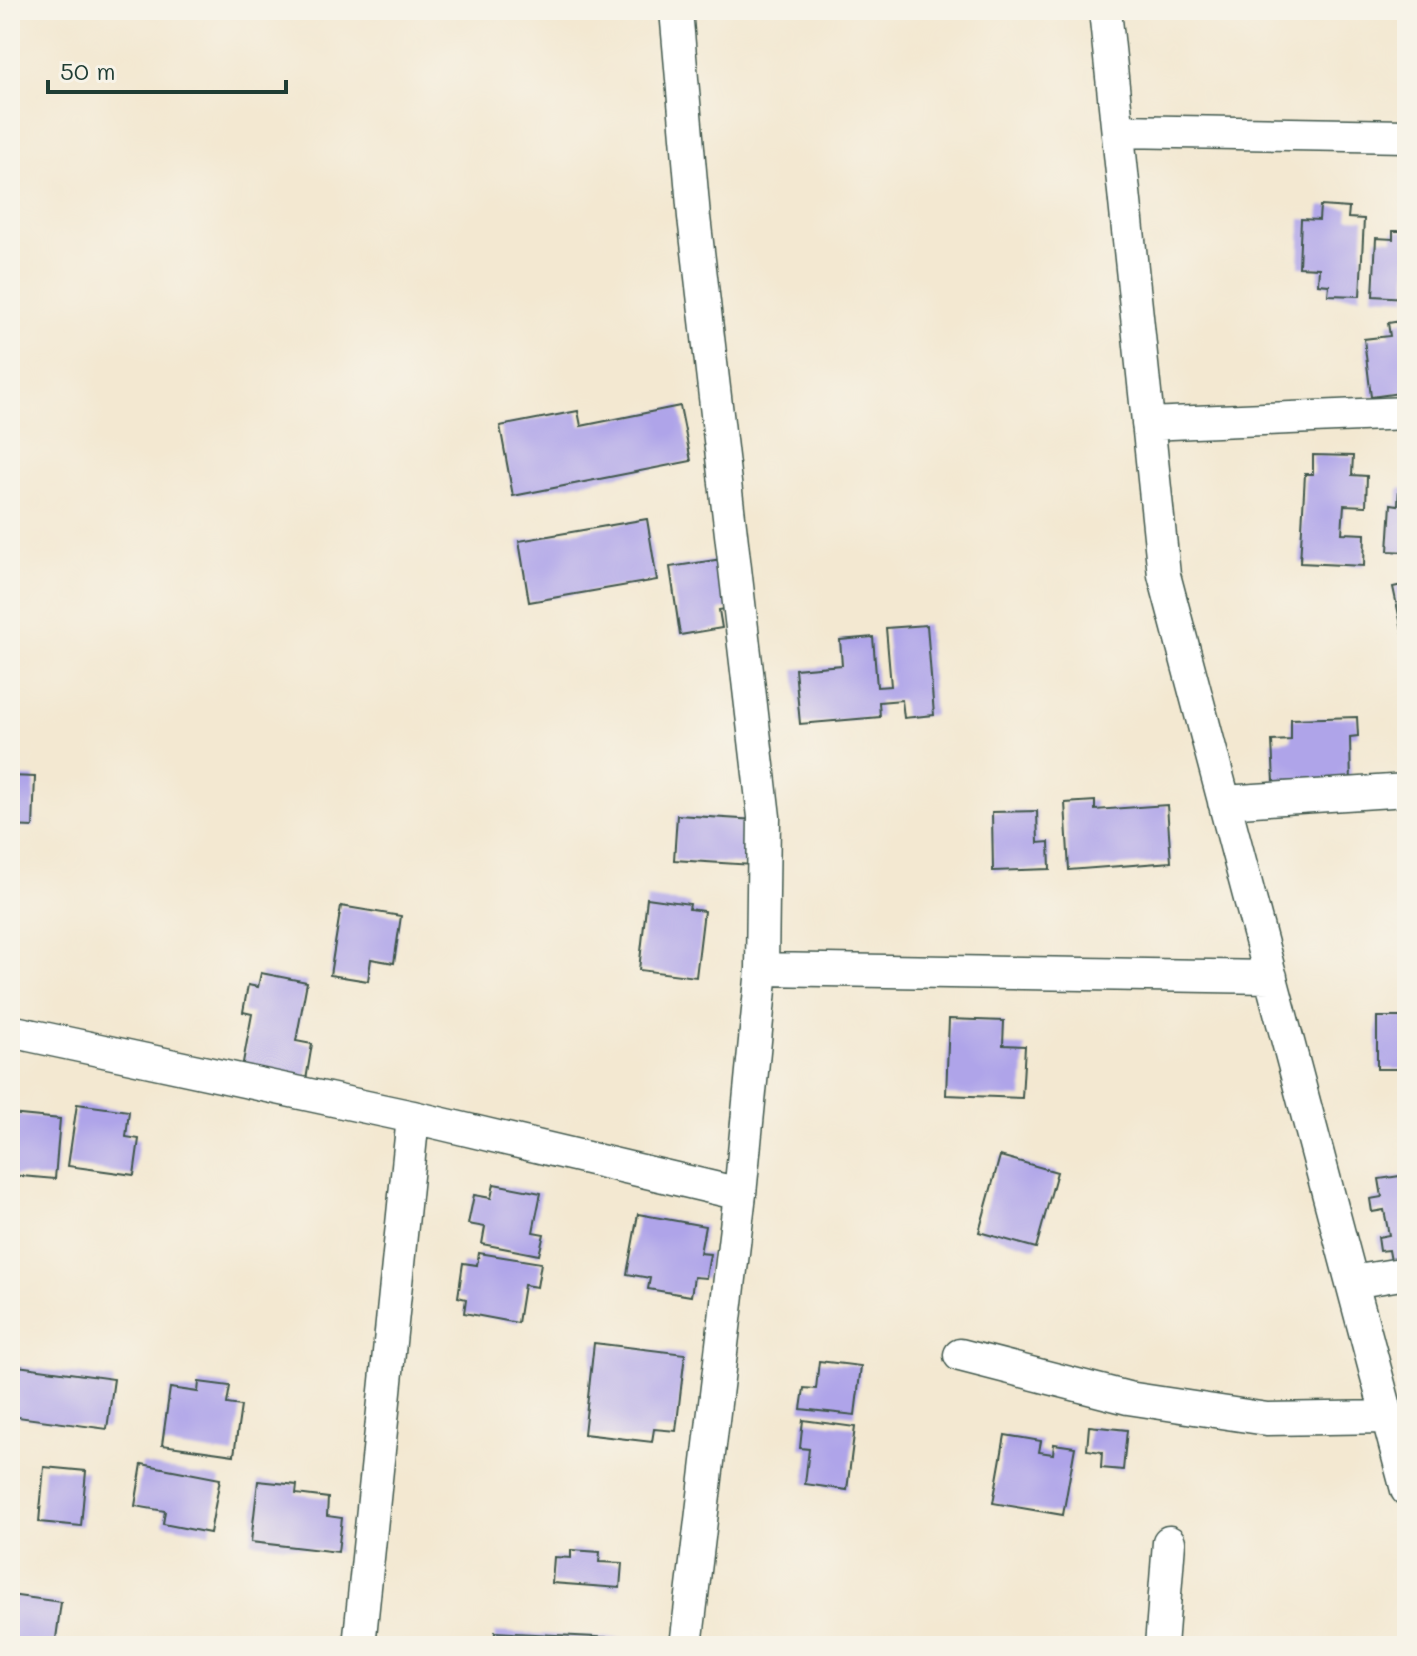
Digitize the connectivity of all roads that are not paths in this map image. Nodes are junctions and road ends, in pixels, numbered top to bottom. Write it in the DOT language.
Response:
graph roads {
  1 [pos="676,10"];
  2 [pos="1105,10"];
  3 [pos="1118,131"];
  4 [pos="1407,136"];
  5 [pos="1407,413"];
  6 [pos="1148,424"];
  7 [pos="1407,790"];
  8 [pos="1224,802"];
  9 [pos="762,969"];
  10 [pos="1271,977"];
  11 [pos="10,1031"];
  12 [pos="413,1117"];
  13 [pos="740,1194"];
  14 [pos="1407,1273"];
  15 [pos="1352,1282"];
  16 [pos="960,1355"];
  17 [pos="1388,1417"];
  18 [pos="1407,1490"];
  19 [pos="1169,1542"];
  20 [pos="359,1646"];
  21 [pos="686,1646"];
  22 [pos="1161,1646"];
  1 -- 9 [label="street"];
  2 -- 3 [label="street"];
  3 -- 4 [label="street"];
  3 -- 6 [label="street"];
  5 -- 6 [label="street"];
  6 -- 8 [label="street"];
  7 -- 8 [label="street"];
  8 -- 10 [label="street"];
  9 -- 10 [label="street"];
  9 -- 13 [label="street"];
  10 -- 15 [label="street"];
  11 -- 12 [label="street"];
  12 -- 13 [label="street"];
  12 -- 20 [label="street"];
  13 -- 21 [label="street"];
  14 -- 15 [label="street"];
  15 -- 17 [label="street"];
  16 -- 17 [label="street"];
  17 -- 18 [label="street"];
  19 -- 22 [label="street"];
}
